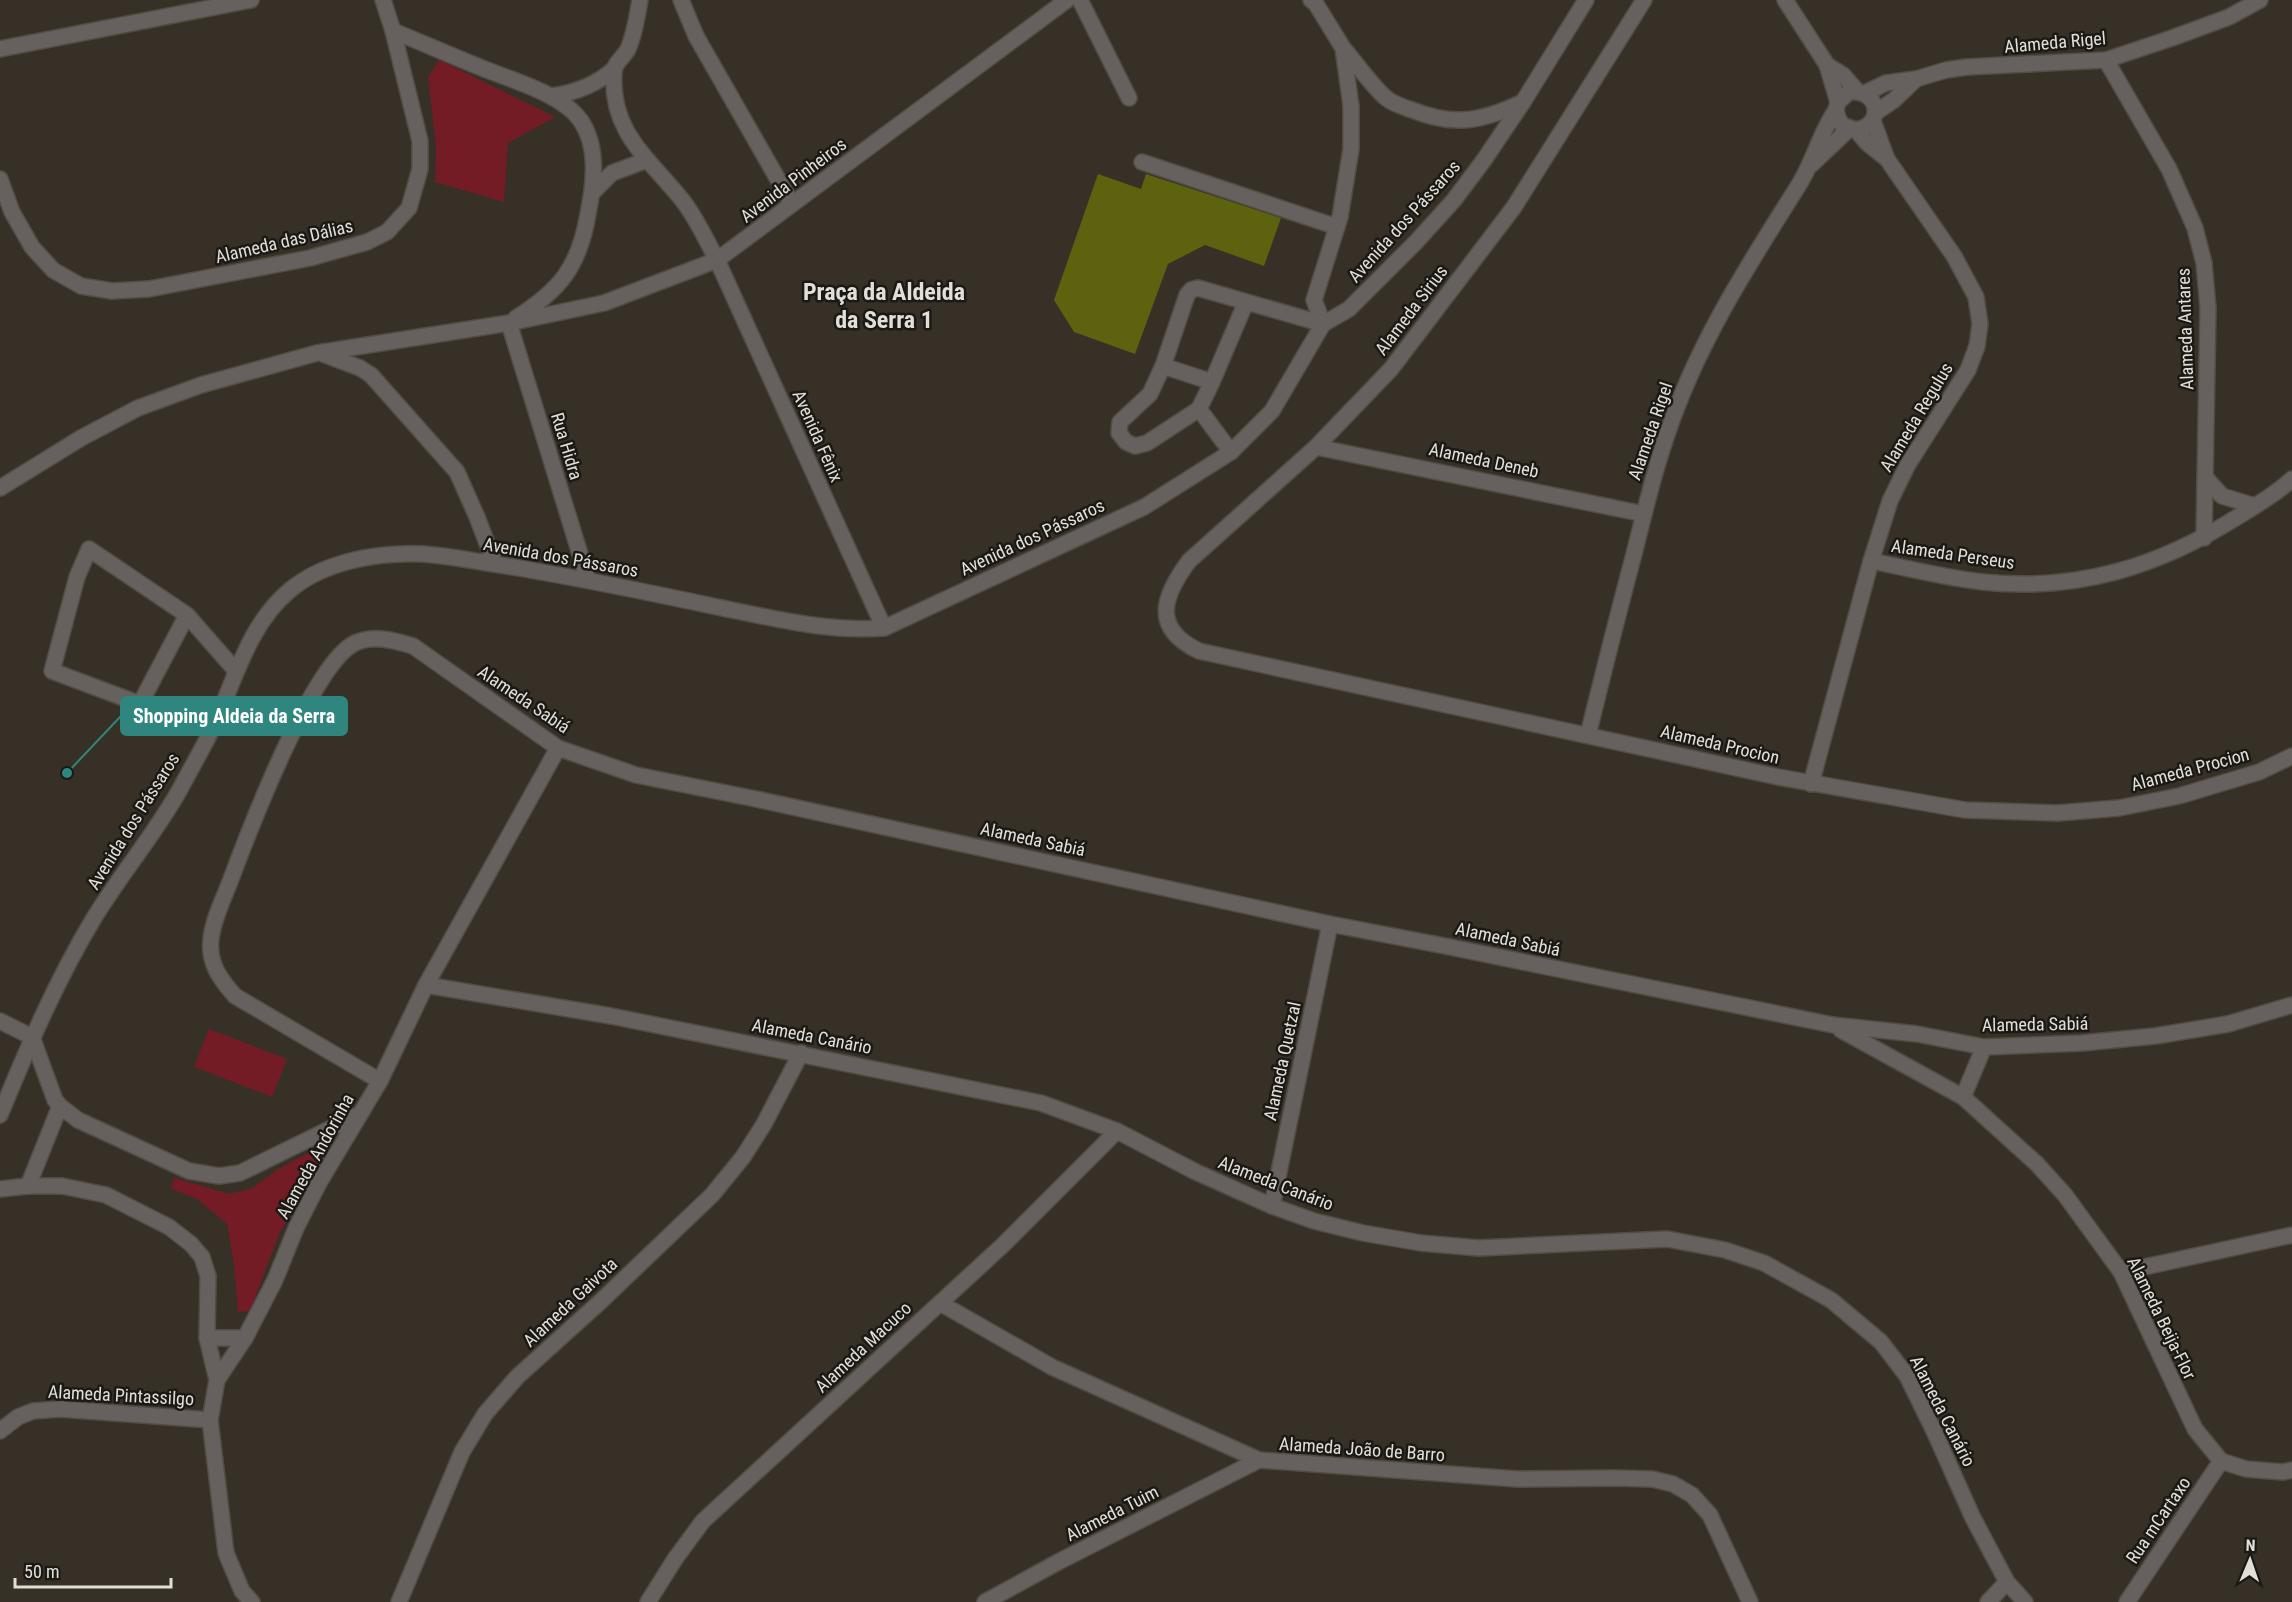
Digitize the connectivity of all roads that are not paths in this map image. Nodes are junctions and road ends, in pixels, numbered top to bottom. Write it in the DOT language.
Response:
graph roads {
  1 [pos="250,0"];
  2 [pos="383,0"];
  3 [pos="639,0"];
  4 [pos="681,0"];
  5 [pos="1067,0"];
  6 [pos="1080,0"];
  7 [pos="1311,0"];
  8 [pos="1586,0"];
  9 [pos="1644,0"];
  10 [pos="1785,0"];
  11 [pos="2260,0"];
  12 [pos="393,31"];
  13 [pos="0,48"];
  14 [pos="1343,48"];
  15 [pos="2106,60"];
  16 [pos="1827,64"];
  17 [pos="614,69"];
  18 [pos="1916,79"];
  19 [pos="1861,92"];
  20 [pos="551,96"];
  21 [pos="1129,98"];
  22 [pos="1523,102"];
  23 [pos="1837,106"];
  24 [pos="1874,117"];
  25 [pos="1852,130"];
  26 [pos="1887,159"];
  27 [pos="647,160"];
  28 [pos="1142,162"];
  29 [pos="1810,165"];
  30 [pos="0,179"];
  31 [pos="593,192"];
  32 [pos="792,204"];
  33 [pos="1338,222"];
  34 [pos="717,260"];
  35 [pos="1246,302"];
  36 [pos="508,323"];
  37 [pos="1323,324"];
  38 [pos="317,352"];
  39 [pos="1163,366"];
  40 [pos="1212,382"];
  41 [pos="1199,408"];
  42 [pos="1316,447"];
  43 [pos="1231,452"];
  44 [pos="2205,477"];
  45 [pos="2292,480"];
  46 [pos="0,488"];
  47 [pos="2255,506"];
  48 [pos="1644,514"];
  49 [pos="2204,538"];
  50 [pos="1871,561"];
  51 [pos="495,564"];
  52 [pos="588,580"];
  53 [pos="1165,607"];
  54 [pos="187,615"];
  55 [pos="884,628"];
  56 [pos="236,670"];
  57 [pos="1588,735"];
  58 [pos="558,748"];
  59 [pos="2292,756"];
  60 [pos="1810,784"];
  61 [pos="1330,924"];
  62 [pos="426,986"];
  63 [pos="2292,1005"];
  64 [pos="0,1021"];
  65 [pos="1833,1025"];
  66 [pos="32,1037"];
  67 [pos="1984,1047"];
  68 [pos="801,1053"];
  69 [pos="380,1081"];
  70 [pos="1963,1097"];
  71 [pos="60,1106"];
  72 [pos="361,1113"];
  73 [pos="0,1115"];
  74 [pos="1117,1131"];
  75 [pos="28,1186"];
  76 [pos="0,1189"];
  77 [pos="1272,1206"];
  78 [pos="2292,1235"];
  79 [pos="2121,1272"];
  80 [pos="940,1303"];
  81 [pos="207,1338"];
  82 [pos="245,1338"];
  83 [pos="218,1380"];
  84 [pos="210,1420"];
  85 [pos="0,1431"];
  86 [pos="1258,1460"];
  87 [pos="2221,1461"];
  88 [pos="2292,1470"];
  89 [pos="2007,1582"];
  90 [pos="252,1602"];
  91 [pos="399,1602"];
  92 [pos="648,1602"];
  93 [pos="985,1602"];
  94 [pos="1750,1602"];
  95 [pos="1988,1602"];
  96 [pos="2025,1602"];
  97 [pos="2127,1602"];
  1 -- 13 [label="street"];
  2 -- 12 [label="street, Alameda das Dálias"];
  3 -- 17 [label="street"];
  4 -- 32 [label="street"];
  5 -- 32 [label="street, Avenida Pinheiros"];
  6 -- 21 [label="street"];
  7 -- 14 [label="street"];
  8 -- 22 [label="street, Avenida dos Pássaros"];
  9 -- 42 [label="street, Alameda Sirius"];
  10 -- 16 [label="street"];
  11 -- 15 [label="street, Alameda Rigel"];
  12 -- 20 [label="street"];
  12 -- 30 [label="street, Alameda das Dálias"];
  14 -- 22 [label="street"];
  14 -- 33 [label="street"];
  15 -- 18 [label="street, Alameda Rigel"];
  15 -- 44 [label="street, Alameda Antares"];
  16 -- 19 [label="street"];
  16 -- 23 [label="street"];
  17 -- 20 [label="street"];
  17 -- 27 [label="street, Avenida Fênix"];
  18 -- 19 [label="street, Alameda Rigel"];
  18 -- 24 [label="street, Alameda Rigel"];
  19 -- 23 [label="street"];
  19 -- 24 [label="street"];
  20 -- 31 [label="street"];
  22 -- 37 [label="street, Avenida dos Pássaros"];
  23 -- 25 [label="street"];
  23 -- 29 [label="street, Alameda Rigel"];
  24 -- 25 [label="street"];
  24 -- 26 [label="street, Alameda Regulus"];
  25 -- 26 [label="street, Alameda Regulus"];
  25 -- 29 [label="street, Alameda Rigel"];
  26 -- 50 [label="street, Alameda Regulus"];
  27 -- 31 [label="street"];
  27 -- 34 [label="street, Avenida Fênix"];
  28 -- 33 [label="street"];
  29 -- 48 [label="street, Alameda Rigel"];
  31 -- 36 [label="street"];
  32 -- 34 [label="street, Avenida Pinheiros"];
  33 -- 37 [label="street, Avenida dos Pássaros"];
  34 -- 36 [label="street, Avenida Pinheiros"];
  34 -- 55 [label="street, Avenida Fênix"];
  35 -- 37 [label="street"];
  35 -- 39 [label="street"];
  35 -- 40 [label="street"];
  36 -- 38 [label="street"];
  36 -- 52 [label="street, Rua Hidra"];
  37 -- 43 [label="street, Avenida dos Pássaros"];
  38 -- 46 [label="street"];
  38 -- 51 [label="street"];
  39 -- 40 [label="street"];
  39 -- 41 [label="street"];
  40 -- 41 [label="street"];
  41 -- 43 [label="street"];
  42 -- 48 [label="street, Alameda Deneb"];
  42 -- 53 [label="street, Alameda Sirius"];
  43 -- 55 [label="street, Avenida dos Pássaros"];
  44 -- 47 [label="street"];
  44 -- 49 [label="street, Alameda Antares"];
  45 -- 47 [label="street, Alameda Perseus"];
  47 -- 49 [label="street, Alameda Perseus"];
  48 -- 57 [label="street, Alameda Rigel"];
  49 -- 50 [label="street, Alameda Perseus"];
  50 -- 60 [label="street, Alameda Regulus"];
  51 -- 52 [label="street, Avenida dos Pássaros"];
  51 -- 56 [label="street, Avenida dos Pássaros"];
  52 -- 55 [label="street, Avenida dos Pássaros"];
  53 -- 57 [label="street, Alameda Procion"];
  54 -- 54 [label="street"];
  54 -- 56 [label="street"];
  56 -- 66 [label="street, Avenida dos Pássaros"];
  57 -- 60 [label="street, Alameda Procion"];
  58 -- 61 [label="street, Alameda Sabiá"];
  58 -- 62 [label="street, Alameda Andorinha"];
  58 -- 69 [label="street, Alameda Sabiá"];
  59 -- 60 [label="street, Alameda Procion"];
  61 -- 65 [label="street, Alameda Sabiá"];
  61 -- 77 [label="street, Alameda Quetzal"];
  62 -- 68 [label="street, Alameda Canário"];
  62 -- 69 [label="street, Alameda Andorinha"];
  63 -- 67 [label="street, Alameda Sabiá"];
  64 -- 66 [label="street"];
  65 -- 67 [label="street, Alameda Sabiá"];
  65 -- 70 [label="street, Alameda Beija-Flor"];
  66 -- 71 [label="street"];
  66 -- 73 [label="street, Avenida dos Pássaros"];
  67 -- 70 [label="street"];
  68 -- 74 [label="street, Alameda Canário"];
  68 -- 91 [label="street, Alameda Gaivota"];
  69 -- 72 [label="street, Alameda Andorinha"];
  70 -- 79 [label="street, Alameda Beija-Flor"];
  71 -- 72 [label="street"];
  71 -- 75 [label="street"];
  72 -- 82 [label="street, Alameda Andorinha"];
  74 -- 77 [label="street, Alameda Canário"];
  74 -- 80 [label="street, Alameda Macuco"];
  75 -- 76 [label="street"];
  75 -- 81 [label="street"];
  77 -- 89 [label="street, Alameda Canário"];
  78 -- 79 [label="street"];
  79 -- 87 [label="street, Alameda Beija-Flor"];
  80 -- 86 [label="street, Alameda João de Barro"];
  80 -- 92 [label="street, Alameda Macuco"];
  81 -- 82 [label="street"];
  81 -- 83 [label="street"];
  82 -- 83 [label="street, Alameda Andorinha"];
  83 -- 84 [label="street, Alameda Andorinha"];
  84 -- 85 [label="street, Alameda Pintassilgo"];
  84 -- 90 [label="street, Alameda Andorinha"];
  86 -- 93 [label="street, Alameda Tuim"];
  86 -- 94 [label="street, Alameda João de Barro"];
  87 -- 88 [label="street"];
  87 -- 97 [label="street, Rua mCartaxo"];
  89 -- 95 [label="street"];
  89 -- 96 [label="street, Alameda Canário"];
}
